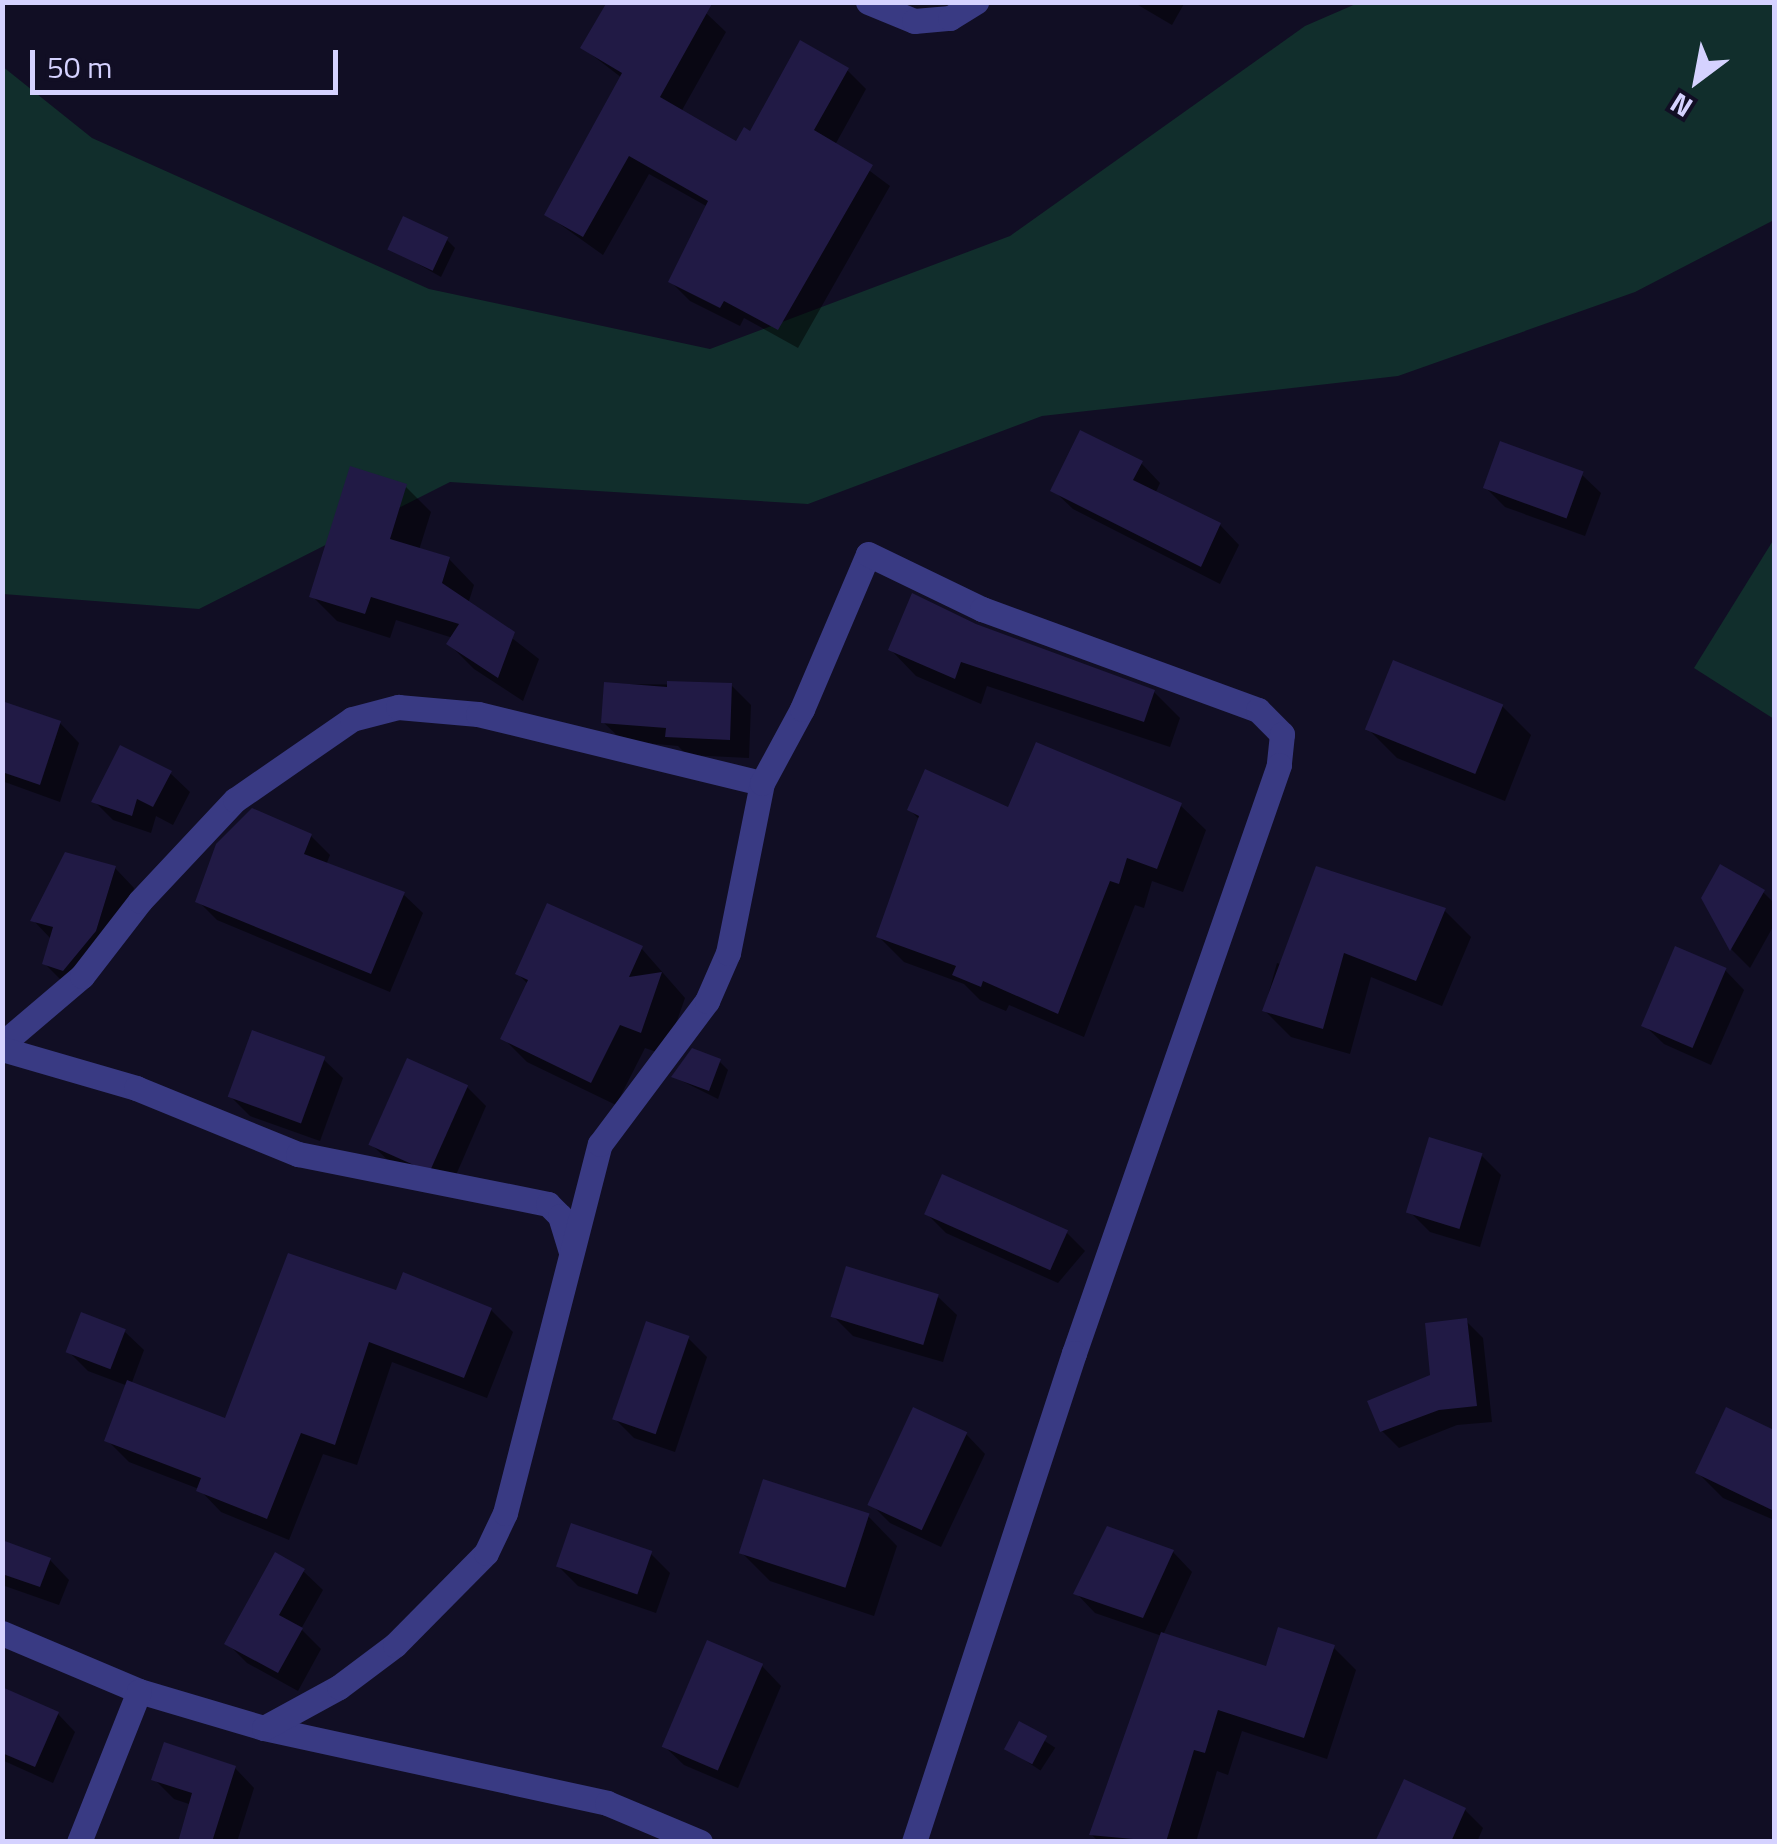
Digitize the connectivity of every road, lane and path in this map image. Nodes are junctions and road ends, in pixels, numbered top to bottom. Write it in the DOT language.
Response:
graph roads {
  1 [pos="868,2"];
  2 [pos="976,2"];
  3 [pos="762,783"];
  4 [pos="2,1046"];
  5 [pos="572,1256"];
  6 [pos="2,1633"];
  7 [pos="138,1691"];
  8 [pos="264,1728"];
  9 [pos="79,1842"];
  10 [pos="700,1842"];
  11 [pos="914,1842"];
  1 -- 2 [label="street"];
  3 -- 4 [label="street"];
  3 -- 5 [label="street"];
  3 -- 11 [label="street"];
  4 -- 5 [label="street"];
  5 -- 8 [label="street"];
  6 -- 7 [label="street"];
  7 -- 8 [label="street"];
  7 -- 9 [label="street"];
  8 -- 10 [label="street"];
}
